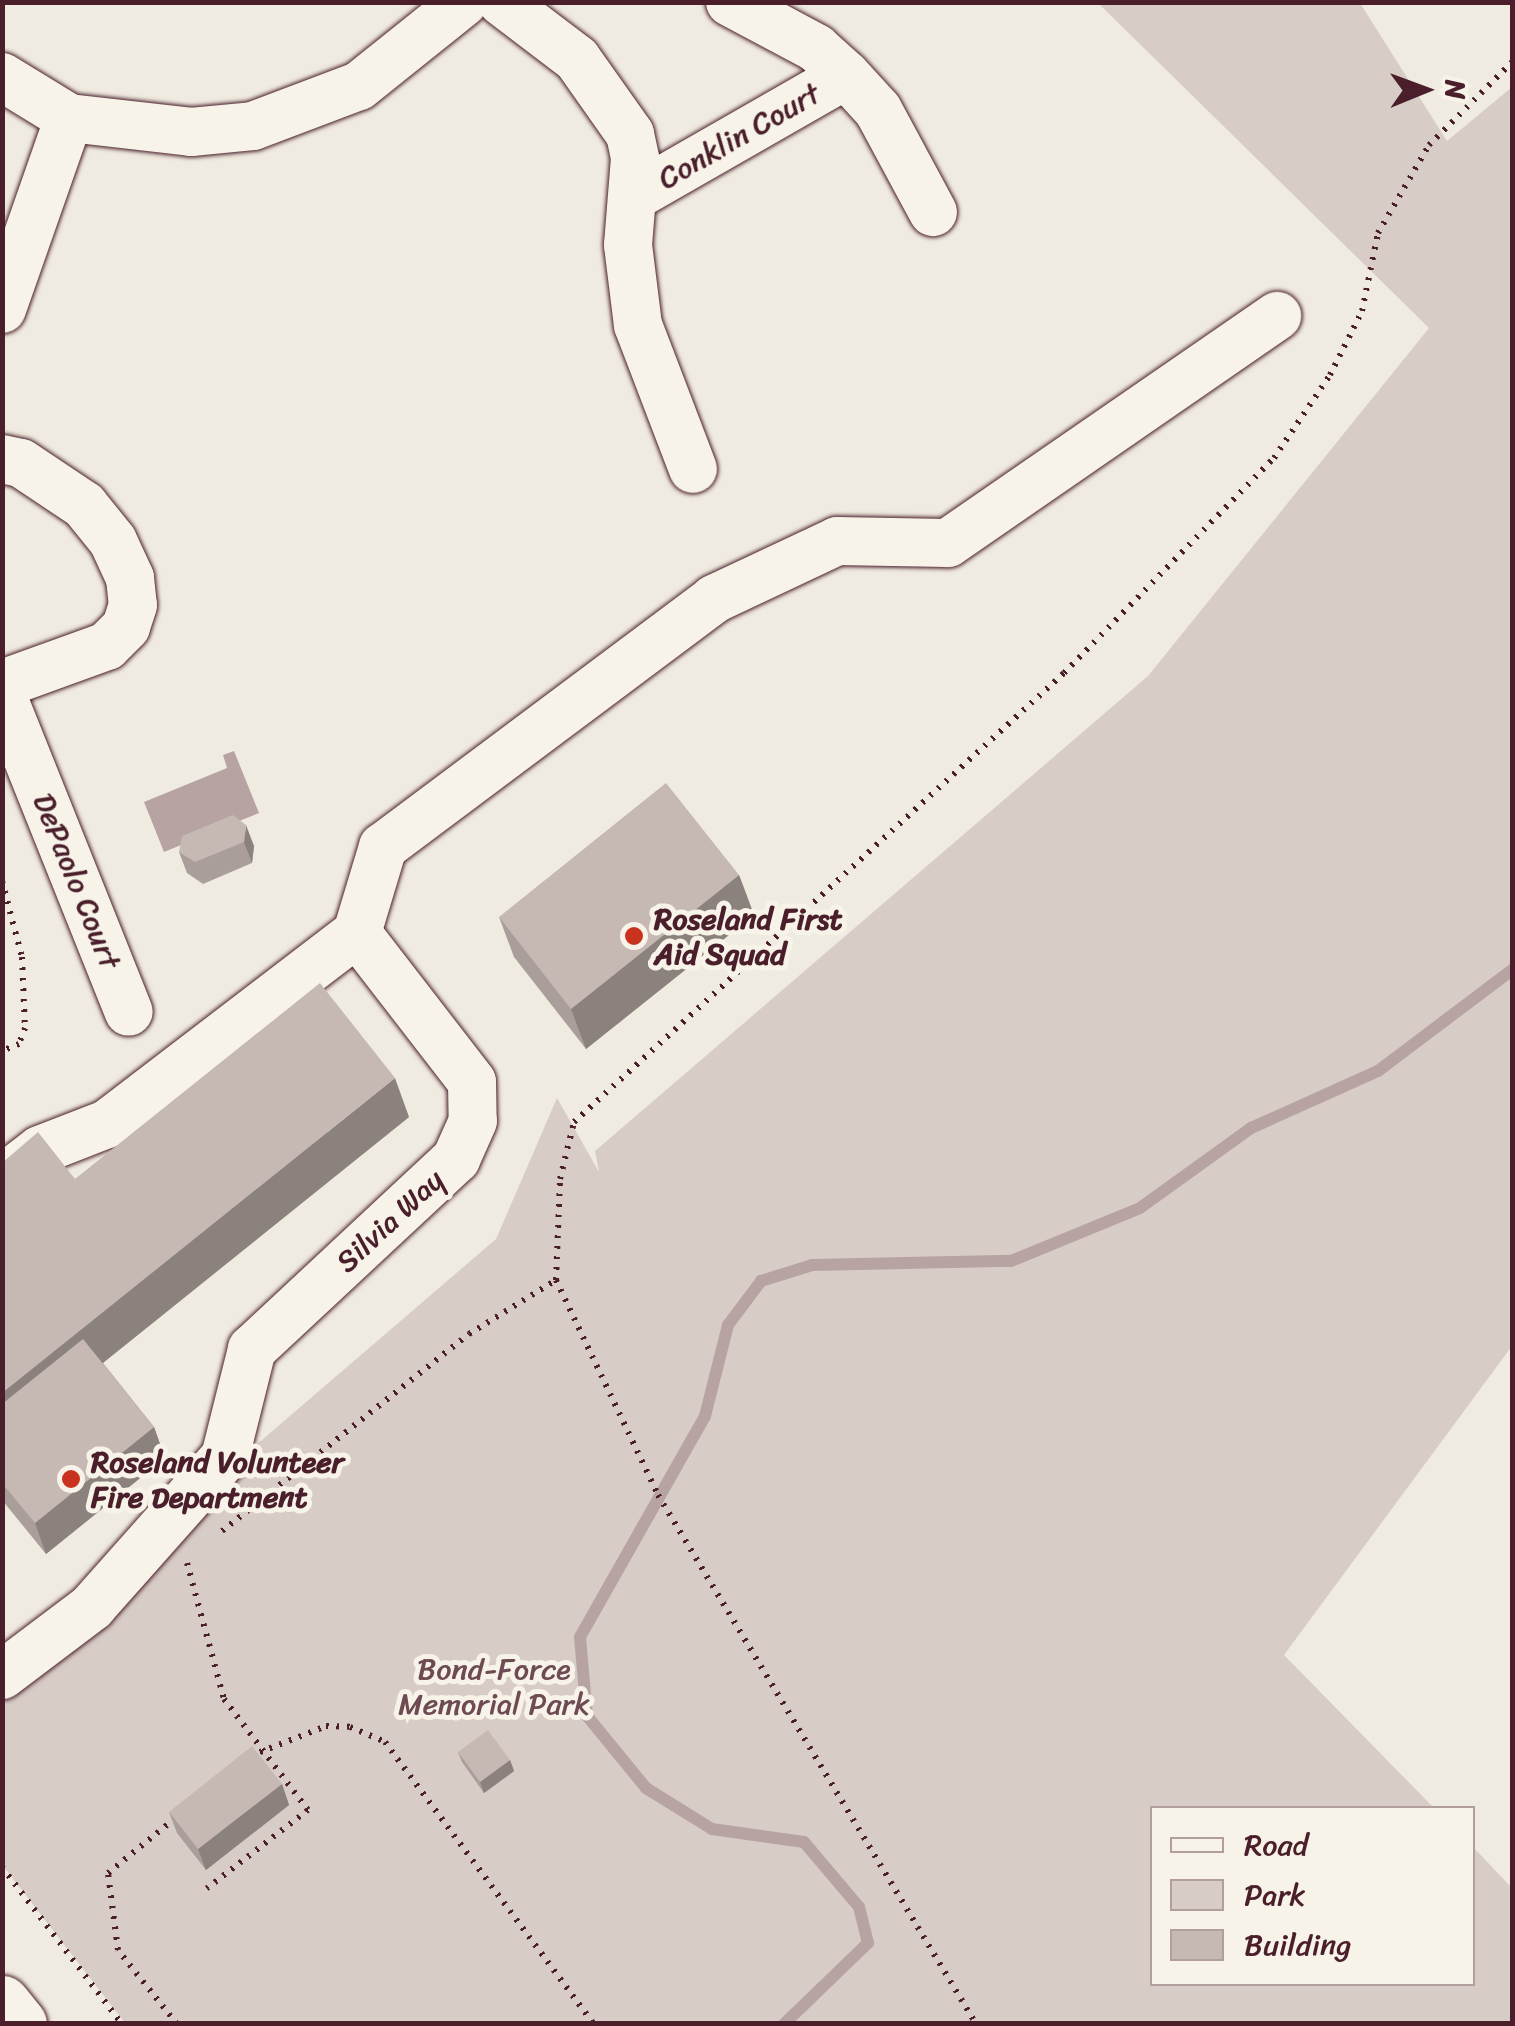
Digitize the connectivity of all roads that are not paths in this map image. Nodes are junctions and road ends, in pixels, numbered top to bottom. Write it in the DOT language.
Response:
graph roads {
  1 [pos="464,2"];
  2 [pos="502,2"];
  3 [pos="730,2"];
  4 [pos="846,75"];
  5 [pos="2,77"];
  6 [pos="69,118"];
  7 [pos="633,197"];
  8 [pos="932,212"];
  9 [pos="2,308"];
  10 [pos="1277,316"];
  11 [pos="2,459"];
  12 [pos="694,468"];
  13 [pos="2,684"];
  14 [pos="2,695"];
  15 [pos="357,933"];
  16 [pos="129,1012"];
  17 [pos="2,1178"];
  18 [pos="2,1676"];
  19 [pos="2,2003"];
  20 [pos="19,2024"];
  1 -- 6 [label="street"];
  2 -- 7 [label="street, Conklin Court"];
  3 -- 4 [label="street, Conklin Court"];
  4 -- 7 [label="street, Conklin Court"];
  4 -- 8 [label="street, Conklin Court"];
  5 -- 6 [label="street"];
  6 -- 9 [label="street"];
  7 -- 12 [label="street, Conklin Court"];
  10 -- 15 [label="street"];
  11 -- 13 [label="street"];
  14 -- 16 [label="street, DePaolo Court"];
  15 -- 17 [label="street"];
  15 -- 18 [label="street, Silvia Way"];
  19 -- 20 [label="main road"];
}
